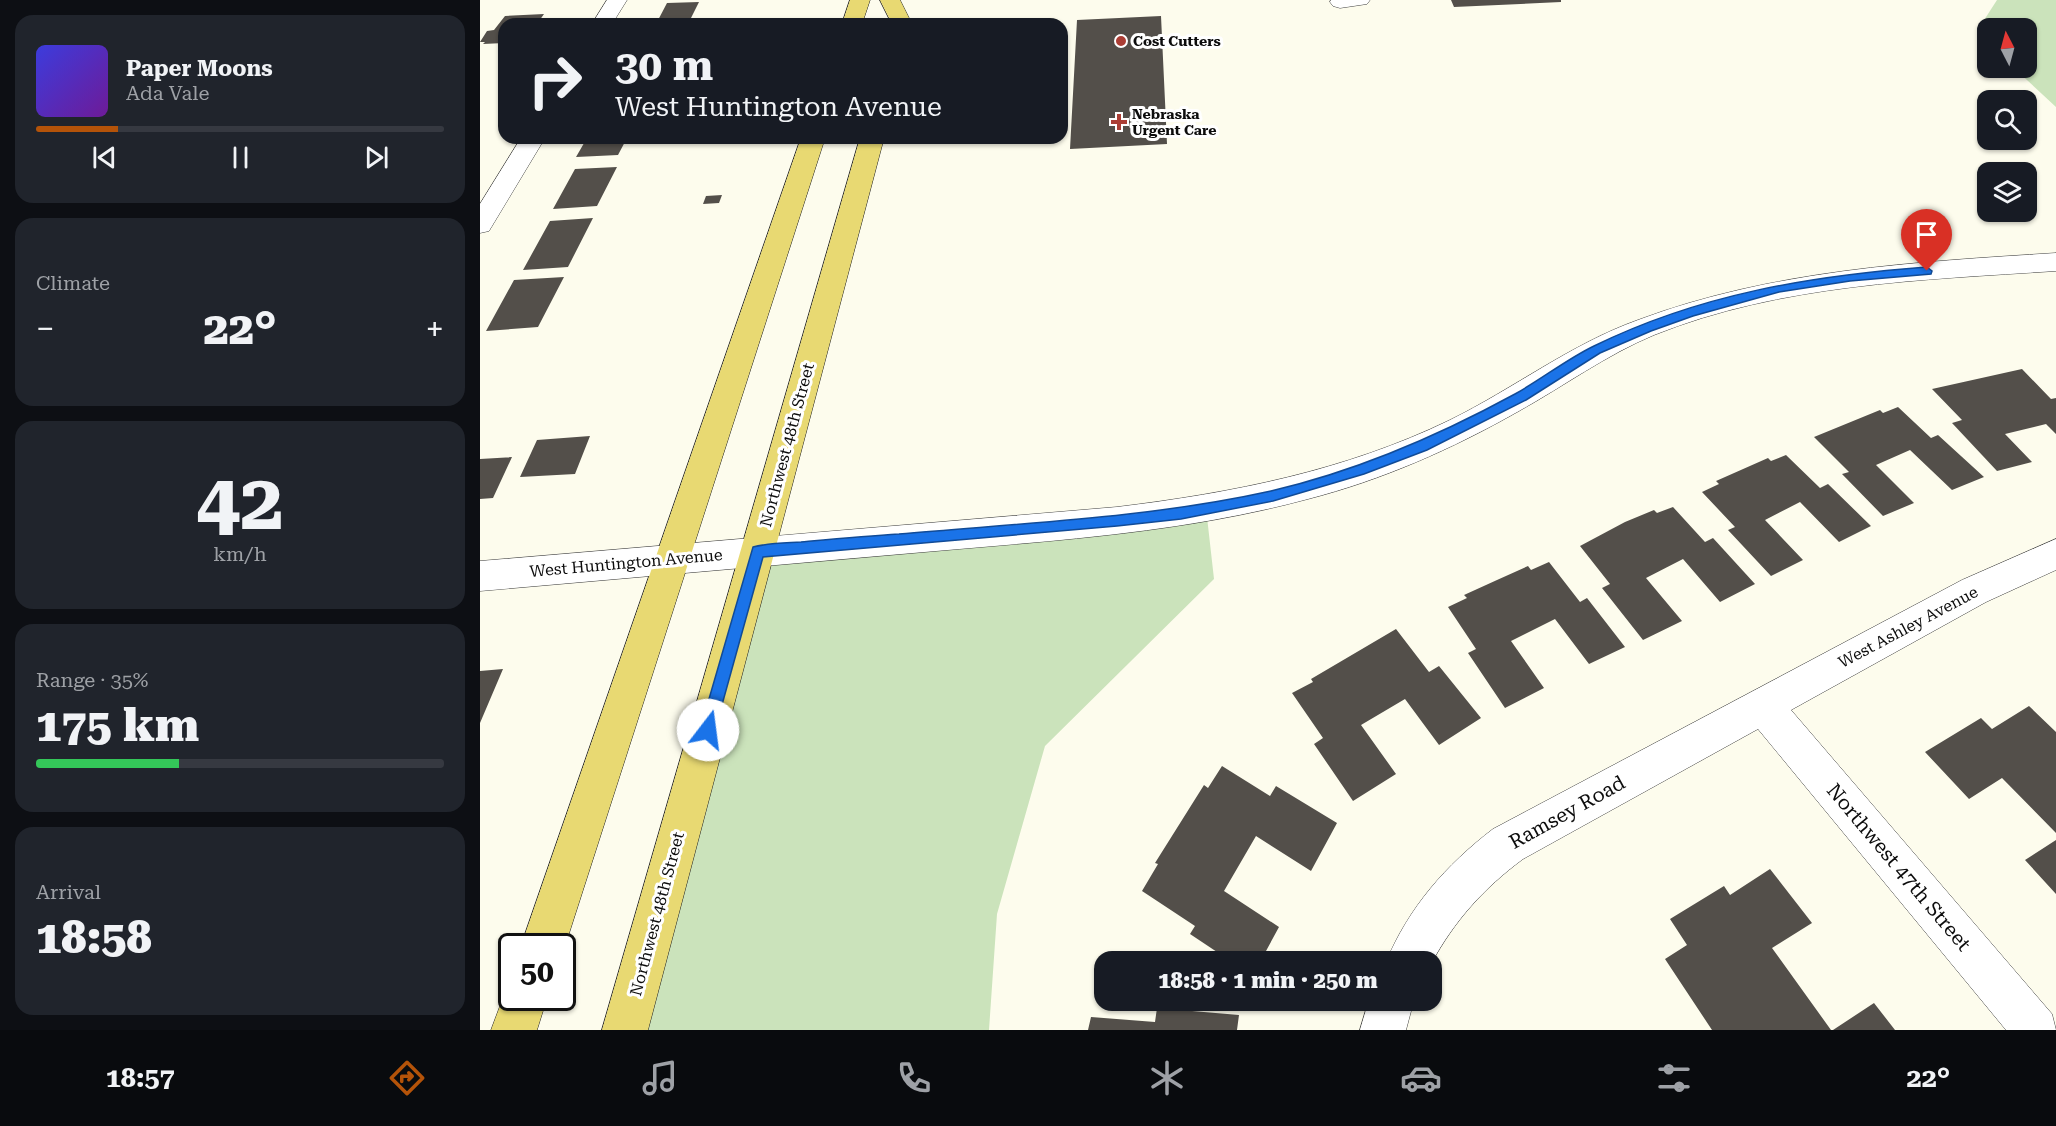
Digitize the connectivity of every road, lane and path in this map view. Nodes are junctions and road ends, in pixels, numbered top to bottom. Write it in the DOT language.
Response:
graph roads {
  1 [pos="617,0"];
  2 [pos="860,0"];
  3 [pos="890,0"];
  4 [pos="911,0"];
  5 [pos="606,18"];
  6 [pos="854,18"];
  7 [pos="900,18"];
  8 [pos="905,18"];
  9 [pos="529,144"];
  10 [pos="811,144"];
  11 [pos="870,144"];
  12 [pos="484,211"];
  13 [pos="2056,262"];
  14 [pos="758,552"];
  15 [pos="2056,554"];
  16 [pos="673,558"];
  17 [pos="480,576"];
  18 [pos="1762,705"];
  19 [pos="547,933"];
  20 [pos="1414,951"];
  21 [pos="521,1011"];
  22 [pos="1389,1011"];
  23 [pos="514,1030"];
  24 [pos="625,1030"];
  25 [pos="1383,1030"];
  26 [pos="2036,1030"];
  1 -- 5 [label="street"];
  2 -- 6 [label="main road"];
  3 -- 7 [label="main road"];
  4 -- 8 [label="main road"];
  9 -- 12 [label="street"];
  10 -- 16 [label="main road"];
  11 -- 14 [label="main road, Northwest 48th Street"];
  13 -- 14 [label="street, West Huntington Avenue"];
  14 -- 16 [label="street, West Huntington Avenue"];
  14 -- 24 [label="main road, Northwest 48th Street"];
  15 -- 18 [label="street, West Ashley Avenue"];
  16 -- 17 [label="street, West Huntington Avenue"];
  16 -- 19 [label="main road"];
  18 -- 20 [label="street, Ramsey Road"];
  18 -- 26 [label="street, Northwest 47th Street"];
  21 -- 23 [label="main road"];
  22 -- 25 [label="street"];
}
